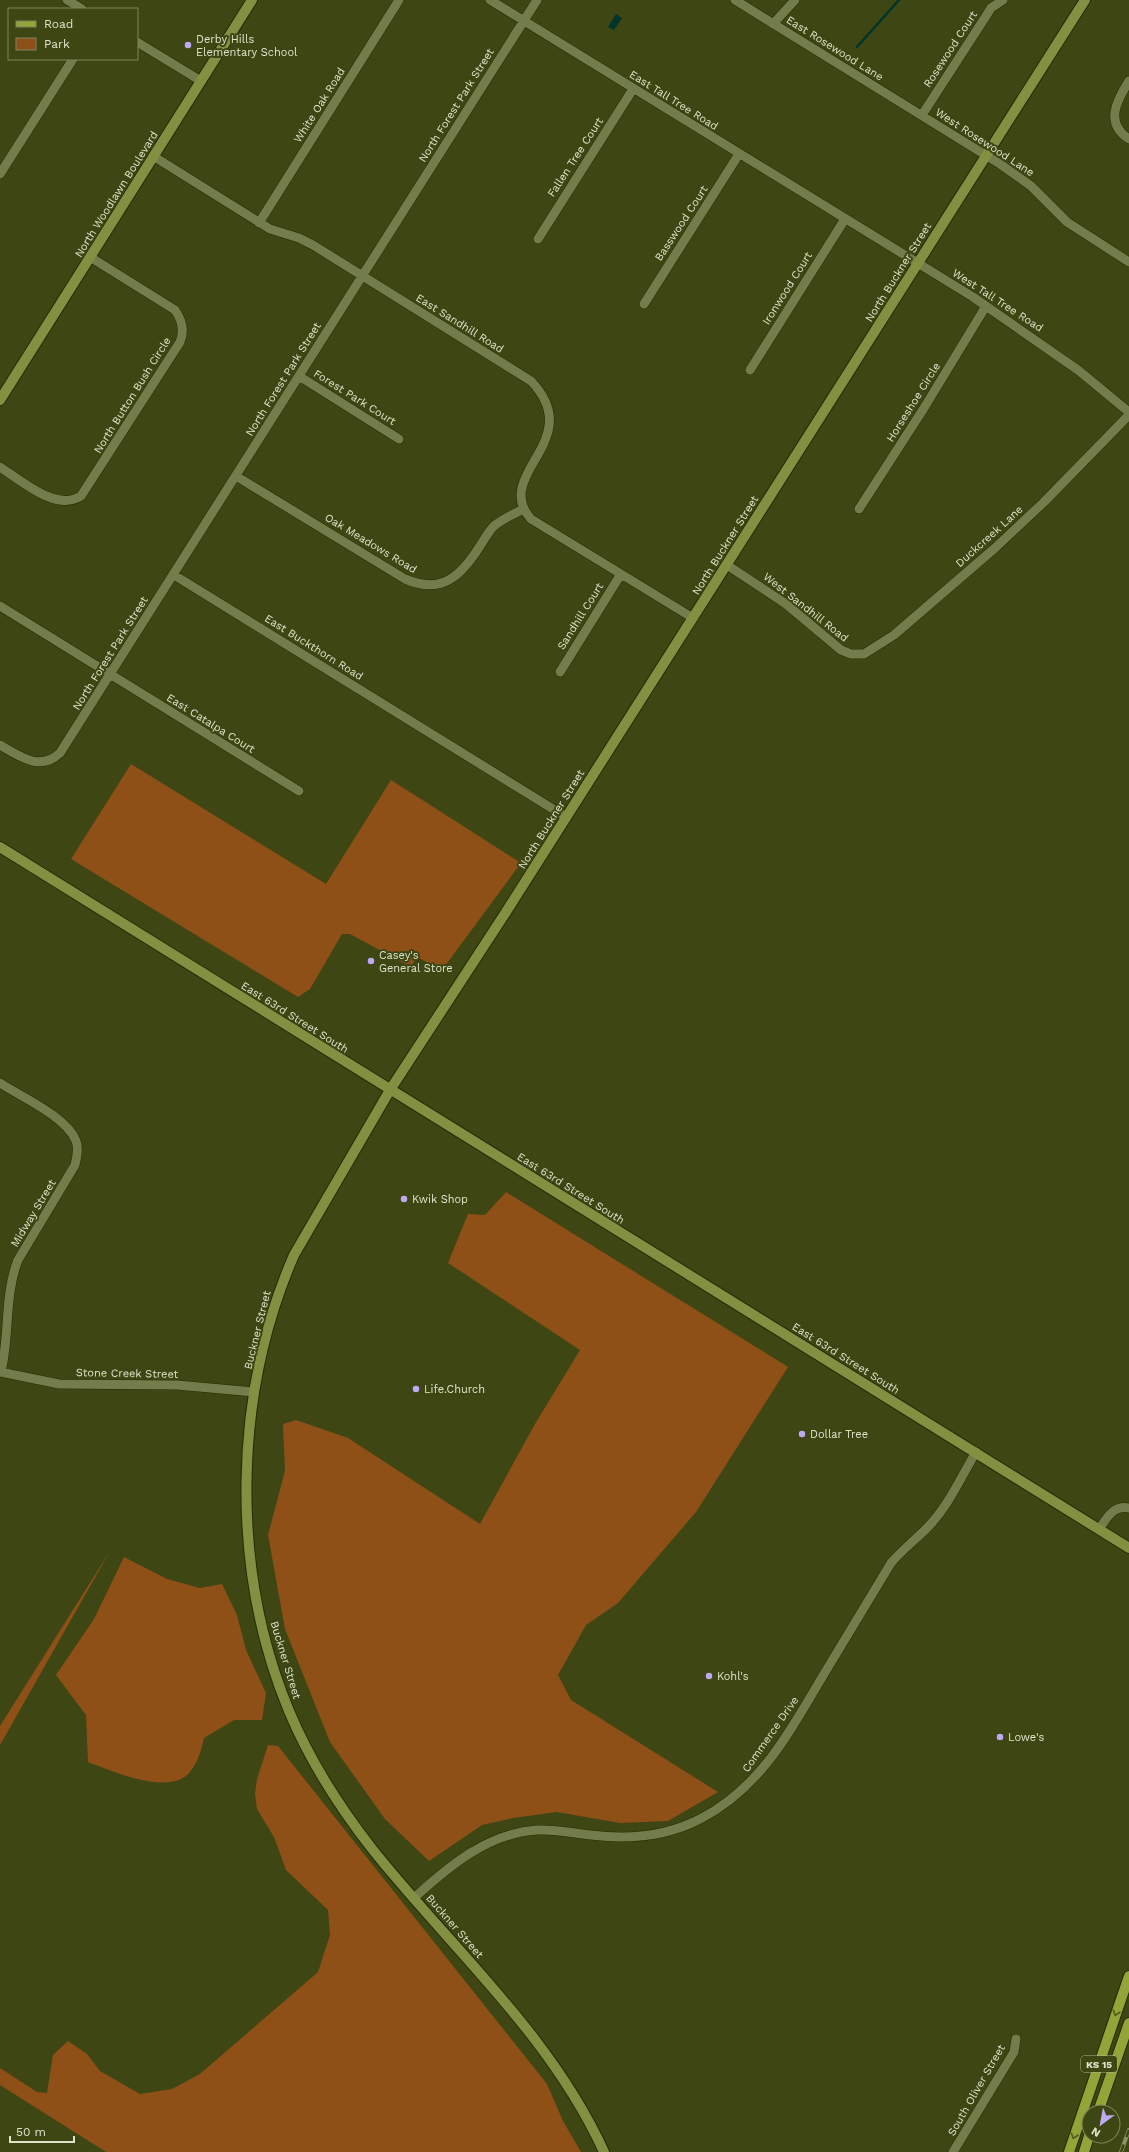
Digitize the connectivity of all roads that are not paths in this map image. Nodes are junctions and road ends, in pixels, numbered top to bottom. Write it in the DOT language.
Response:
graph roads {
  1 [pos="67,0"];
  2 [pos="252,0"];
  3 [pos="399,0"];
  4 [pos="490,0"];
  5 [pos="537,0"];
  6 [pos="735,0"];
  7 [pos="795,0"];
  8 [pos="1003,0"];
  9 [pos="1085,0"];
  10 [pos="80,8"];
  11 [pos="523,21"];
  12 [pos="773,24"];
  13 [pos="138,43"];
  14 [pos="72,60"];
  15 [pos="201,81"];
  16 [pos="1129,81"];
  17 [pos="634,89"];
  18 [pos="922,116"];
  19 [pos="1129,139"];
  20 [pos="739,154"];
  21 [pos="986,155"];
  22 [pos="153,156"];
  23 [pos="0,174"];
  24 [pos="845,219"];
  25 [pos="259,223"];
  26 [pos="538,239"];
  27 [pos="90,257"];
  28 [pos="1129,262"];
  29 [pos="918,264"];
  30 [pos="362,276"];
  31 [pos="644,304"];
  32 [pos="986,306"];
  33 [pos="750,370"];
  34 [pos="299,376"];
  35 [pos="0,400"];
  36 [pos="1129,414"];
  37 [pos="398,438"];
  38 [pos="0,467"];
  39 [pos="236,476"];
  40 [pos="523,509"];
  41 [pos="859,509"];
  42 [pos="727,565"];
  43 [pos="621,574"];
  44 [pos="174,575"];
  45 [pos="0,606"];
  46 [pos="693,618"];
  47 [pos="851,654"];
  48 [pos="560,672"];
  49 [pos="111,674"];
  50 [pos="0,745"];
  51 [pos="299,791"];
  52 [pos="566,817"];
  53 [pos="0,847"];
  54 [pos="0,1083"];
  55 [pos="390,1090"];
  56 [pos="383,1103"];
  57 [pos="0,1372"];
  58 [pos="254,1392"];
  59 [pos="976,1452"];
  60 [pos="1129,1508"];
  61 [pos="1100,1528"];
  62 [pos="1129,1548"];
  63 [pos="414,1898"];
  64 [pos="1129,1976"];
  65 [pos="1129,2023"];
  66 [pos="1016,2039"];
  67 [pos="1101,2104"];
  68 [pos="604,2152"];
  69 [pos="953,2152"];
  70 [pos="1069,2152"];
  1 -- 10 [label="street"];
  2 -- 15 [label="main road, North Woodlawn Boulevard"];
  3 -- 25 [label="street, White Oak Road"];
  4 -- 11 [label="street, East Tall Tree Road"];
  5 -- 11 [label="street, North Forest Park Street"];
  6 -- 12 [label="street, East Rosewood Lane"];
  7 -- 12 [label="street"];
  8 -- 18 [label="street, Rosewood Court"];
  9 -- 21 [label="main road, North Buckner Street"];
  11 -- 17 [label="street, East Tall Tree Road"];
  11 -- 30 [label="street, North Forest Park Street"];
  12 -- 18 [label="street, East Rosewood Lane"];
  13 -- 15 [label="street"];
  14 -- 23 [label="street"];
  15 -- 22 [label="main road, North Woodlawn Boulevard"];
  16 -- 19 [label="street"];
  17 -- 20 [label="street, East Tall Tree Road"];
  17 -- 26 [label="street, Fallen Tree Court"];
  18 -- 21 [label="street, West Rosewood Lane"];
  20 -- 24 [label="street, East Tall Tree Road"];
  20 -- 31 [label="street, Basswood Court"];
  21 -- 28 [label="street, West Rosewood Lane"];
  21 -- 29 [label="main road, North Buckner Street"];
  22 -- 25 [label="street, East Sandhill Road"];
  22 -- 27 [label="main road, North Woodlawn Boulevard"];
  24 -- 29 [label="street, West Tall Tree Road"];
  24 -- 33 [label="street, Ironwood Court"];
  25 -- 30 [label="street, East Sandhill Road"];
  27 -- 35 [label="main road, North Woodlawn Boulevard"];
  27 -- 38 [label="street, North Button Bush Circle"];
  29 -- 32 [label="street, West Tall Tree Road"];
  29 -- 42 [label="main road, North Buckner Street"];
  30 -- 34 [label="street, North Forest Park Street"];
  30 -- 40 [label="street, East Sandhill Road"];
  32 -- 36 [label="street, West Tall Tree Road"];
  32 -- 41 [label="street, Horseshoe Circle"];
  34 -- 37 [label="street, Forest Park Court"];
  34 -- 39 [label="street, North Forest Park Street"];
  36 -- 47 [label="street, Duckcreek Lane"];
  39 -- 40 [label="street, Oak Meadows Road"];
  39 -- 44 [label="street, North Forest Park Street"];
  40 -- 43 [label="street"];
  42 -- 46 [label="main road, North Buckner Street"];
  42 -- 47 [label="street, West Sandhill Road"];
  43 -- 46 [label="street"];
  43 -- 48 [label="street, Sandhill Court"];
  44 -- 49 [label="street, North Forest Park Street"];
  44 -- 52 [label="street, East Buckthorn Road"];
  45 -- 49 [label="street, East Catalpa Court"];
  46 -- 52 [label="main road, North Buckner Street"];
  49 -- 50 [label="street, North Forest Park Street"];
  49 -- 51 [label="street, East Catalpa Court"];
  52 -- 55 [label="main road, North Buckner Street"];
  53 -- 55 [label="main road, East 63rd Street South"];
  54 -- 57 [label="street, Midway Street"];
  55 -- 56 [label="main road, North Buckner Street"];
  55 -- 59 [label="main road, East 63rd Street South"];
  56 -- 58 [label="main road, Buckner Street"];
  57 -- 58 [label="street, Stone Creek Street"];
  58 -- 63 [label="main road, Buckner Street"];
  59 -- 61 [label="main road, East 63rd Street South"];
  59 -- 63 [label="street, Commerce Drive"];
  60 -- 61 [label="street"];
  61 -- 62 [label="main road, East 63rd Street South"];
  63 -- 68 [label="main road, Buckner Street"];
  64 -- 70 [label="main road, KS 15, one-way"];
  65 -- 67 [label="main road, KS 15"];
  66 -- 69 [label="street, South Oliver Street"];
}
